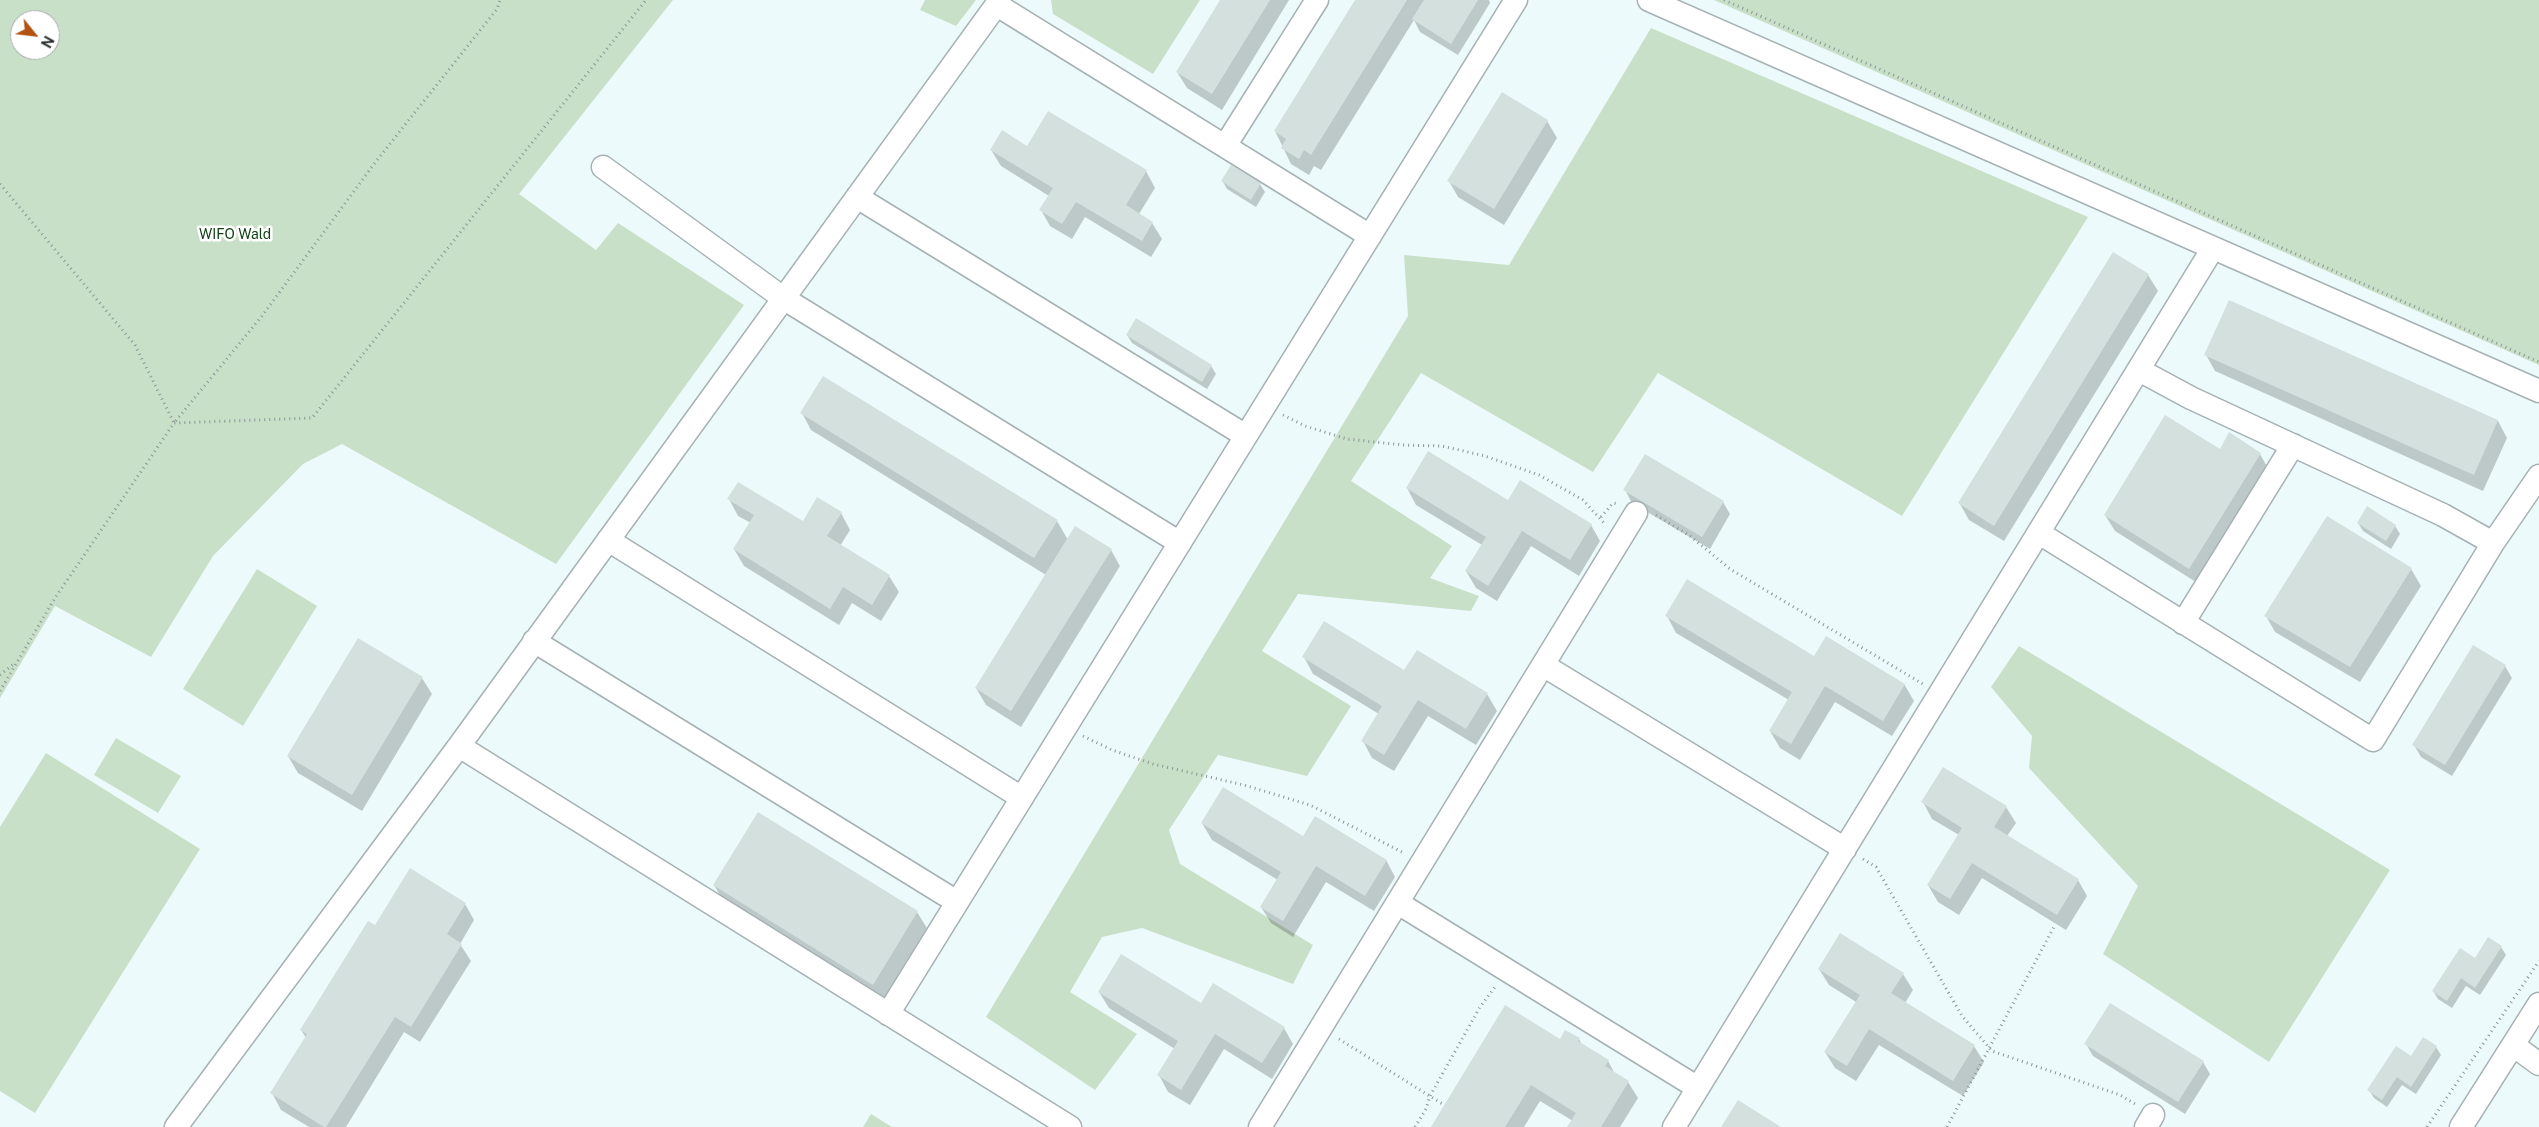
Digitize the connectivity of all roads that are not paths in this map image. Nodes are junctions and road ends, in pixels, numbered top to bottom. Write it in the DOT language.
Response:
graph roads {
  1 [pos="1318,0"];
  2 [pos="1516,0"];
  3 [pos="1649,0"];
  4 [pos="999,2"];
  5 [pos="1225,146"];
  6 [pos="603,167"];
  7 [pos="857,197"];
  8 [pos="1370,236"];
  9 [pos="2213,248"];
  10 [pos="783,298"];
  11 [pos="2139,370"];
  12 [pos="2539,391"];
  13 [pos="1246,436"];
  14 [pos="2293,445"];
  15 [pos="2539,476"];
  16 [pos="1636,510"];
  17 [pos="2039,533"];
  18 [pos="608,540"];
  19 [pos="1180,543"];
  20 [pos="2493,543"];
  21 [pos="2183,623"];
  22 [pos="534,641"];
  23 [pos="1543,665"];
  24 [pos="459,746"];
  25 [pos="1022,798"];
  26 [pos="1845,849"];
  27 [pos="958,902"];
  28 [pos="1398,903"];
  29 [pos="2539,1004"];
  30 [pos="888,1014"];
  31 [pos="2513,1045"];
  32 [pos="2539,1064"];
  33 [pos="1698,1088"];
  34 [pos="176,1127"];
  35 [pos="1070,1127"];
  36 [pos="1260,1127"];
  37 [pos="1674,1127"];
  38 [pos="2460,1127"];
  1 -- 5 [label="street"];
  2 -- 8 [label="street"];
  3 -- 9 [label="street"];
  4 -- 5 [label="street"];
  4 -- 7 [label="street"];
  5 -- 8 [label="street"];
  6 -- 10 [label="street"];
  7 -- 10 [label="street"];
  7 -- 13 [label="street"];
  8 -- 13 [label="street"];
  9 -- 11 [label="street"];
  9 -- 12 [label="street"];
  10 -- 18 [label="street"];
  10 -- 19 [label="street"];
  11 -- 14 [label="street"];
  11 -- 17 [label="street"];
  13 -- 19 [label="street"];
  14 -- 20 [label="street"];
  14 -- 21 [label="street"];
  15 -- 20 [label="street"];
  16 -- 23 [label="street"];
  17 -- 21 [label="street"];
  17 -- 26 [label="street"];
  18 -- 22 [label="street"];
  18 -- 25 [label="street"];
  19 -- 25 [label="street"];
  20 -- 21 [label="street"];
  22 -- 24 [label="street"];
  22 -- 27 [label="street"];
  23 -- 26 [label="street"];
  23 -- 28 [label="street"];
  24 -- 30 [label="street"];
  24 -- 34 [label="street"];
  25 -- 27 [label="street"];
  26 -- 33 [label="street"];
  27 -- 30 [label="street"];
  28 -- 33 [label="street"];
  28 -- 36 [label="street"];
  29 -- 31 [label="street"];
  30 -- 35 [label="street"];
  31 -- 32 [label="street"];
  31 -- 38 [label="street"];
  33 -- 37 [label="street"];
}
